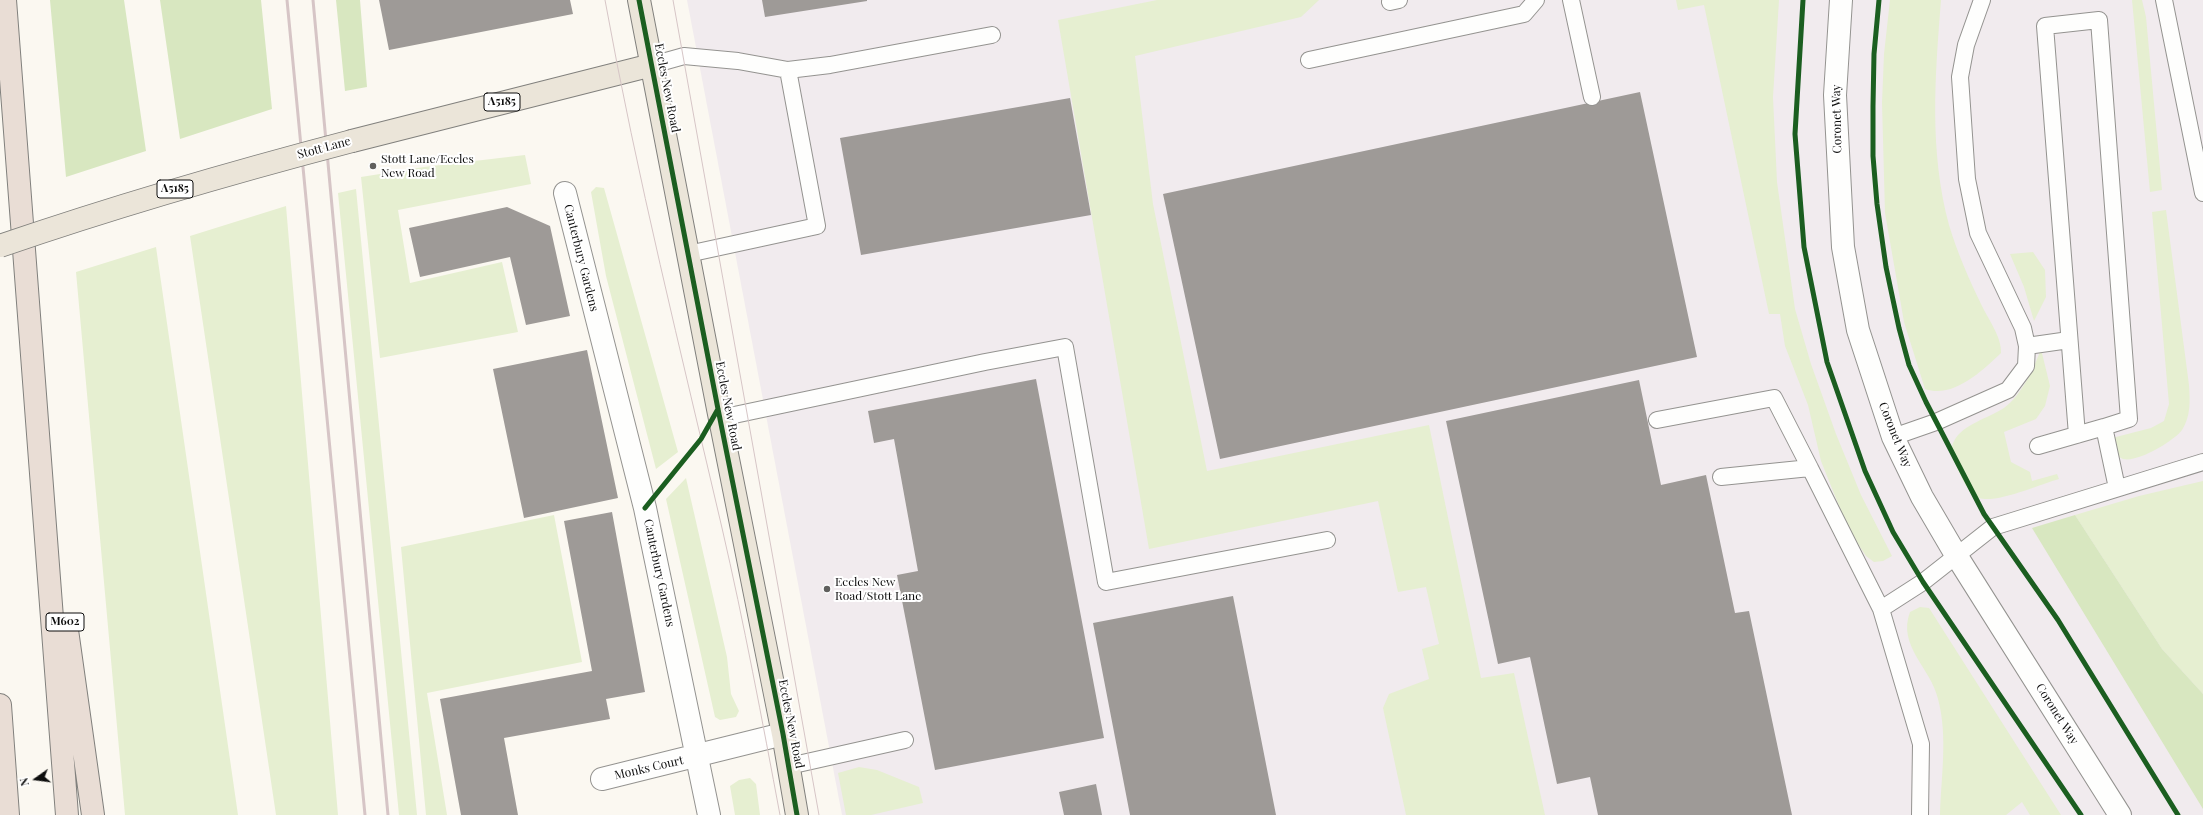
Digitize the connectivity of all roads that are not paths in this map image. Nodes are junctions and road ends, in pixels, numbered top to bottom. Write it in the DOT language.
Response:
graph roads {
  1 [pos="5,0"];
  2 [pos="639,0"];
  3 [pos="1536,0"];
  4 [pos="1571,0"];
  5 [pos="1841,0"];
  6 [pos="1982,0"];
  7 [pos="2164,0"];
  8 [pos="992,35"];
  9 [pos="1309,60"];
  10 [pos="652,65"];
  11 [pos="788,70"];
  12 [pos="1592,97"];
  13 [pos="565,193"];
  14 [pos="2203,193"];
  15 [pos="0,246"];
  16 [pos="688,254"];
  17 [pos="2069,340"];
  18 [pos="2027,346"];
  19 [pos="720,418"];
  20 [pos="1657,420"];
  21 [pos="2104,427"];
  22 [pos="38,429"];
  23 [pos="2077,435"];
  24 [pos="1893,437"];
  25 [pos="2038,446"];
  26 [pos="2203,462"];
  27 [pos="1810,468"];
  28 [pos="1721,477"];
  29 [pos="2117,488"];
  30 [pos="1327,540"];
  31 [pos="1956,555"];
  32 [pos="1881,609"];
  33 [pos="0,705"];
  34 [pos="783,734"];
  35 [pos="905,740"];
  36 [pos="697,757"];
  37 [pos="789,766"];
  38 [pos="602,779"];
  39 [pos="8,815"];
  40 [pos="67,815"];
  41 [pos="93,815"];
  42 [pos="709,815"];
  43 [pos="797,815"];
  44 [pos="1920,815"];
  45 [pos="2120,815"];
  1 -- 22 [label="highway, M602"];
  2 -- 10 [label="main road, Eccles New Road"];
  3 -- 9 [label="lane"];
  4 -- 12 [label="lane"];
  5 -- 24 [label="street, Coronet Way"];
  6 -- 18 [label="lane"];
  7 -- 14 [label="lane"];
  8 -- 11 [label="lane"];
  10 -- 11 [label="lane"];
  10 -- 15 [label="main road, Stott Lane / A5185, bridge"];
  10 -- 16 [label="main road, Eccles New Road"];
  11 -- 16 [label="lane"];
  13 -- 36 [label="street, Canterbury Gardens"];
  16 -- 19 [label="main road, Eccles New Road"];
  17 -- 18 [label="lane"];
  17 -- 21 [label="lane"];
  17 -- 23 [label="lane"];
  18 -- 24 [label="lane"];
  19 -- 30 [label="lane"];
  19 -- 34 [label="main road, Eccles New Road"];
  20 -- 27 [label="lane"];
  21 -- 23 [label="lane"];
  21 -- 29 [label="lane"];
  22 -- 40 [label="highway, M602"];
  22 -- 41 [label="highway, M602"];
  23 -- 25 [label="lane"];
  24 -- 31 [label="street, Coronet Way"];
  26 -- 29 [label="lane"];
  27 -- 28 [label="lane"];
  27 -- 32 [label="lane"];
  29 -- 31 [label="lane"];
  31 -- 32 [label="lane"];
  31 -- 45 [label="street, Coronet Way"];
  32 -- 44 [label="lane"];
  33 -- 39 [label="highway"];
  34 -- 36 [label="street, Monks Court"];
  34 -- 37 [label="main road, Eccles New Road"];
  35 -- 37 [label="lane"];
  36 -- 38 [label="street, Monks Court"];
  36 -- 42 [label="street, Canterbury Gardens"];
  37 -- 43 [label="main road, Eccles New Road"];
}
